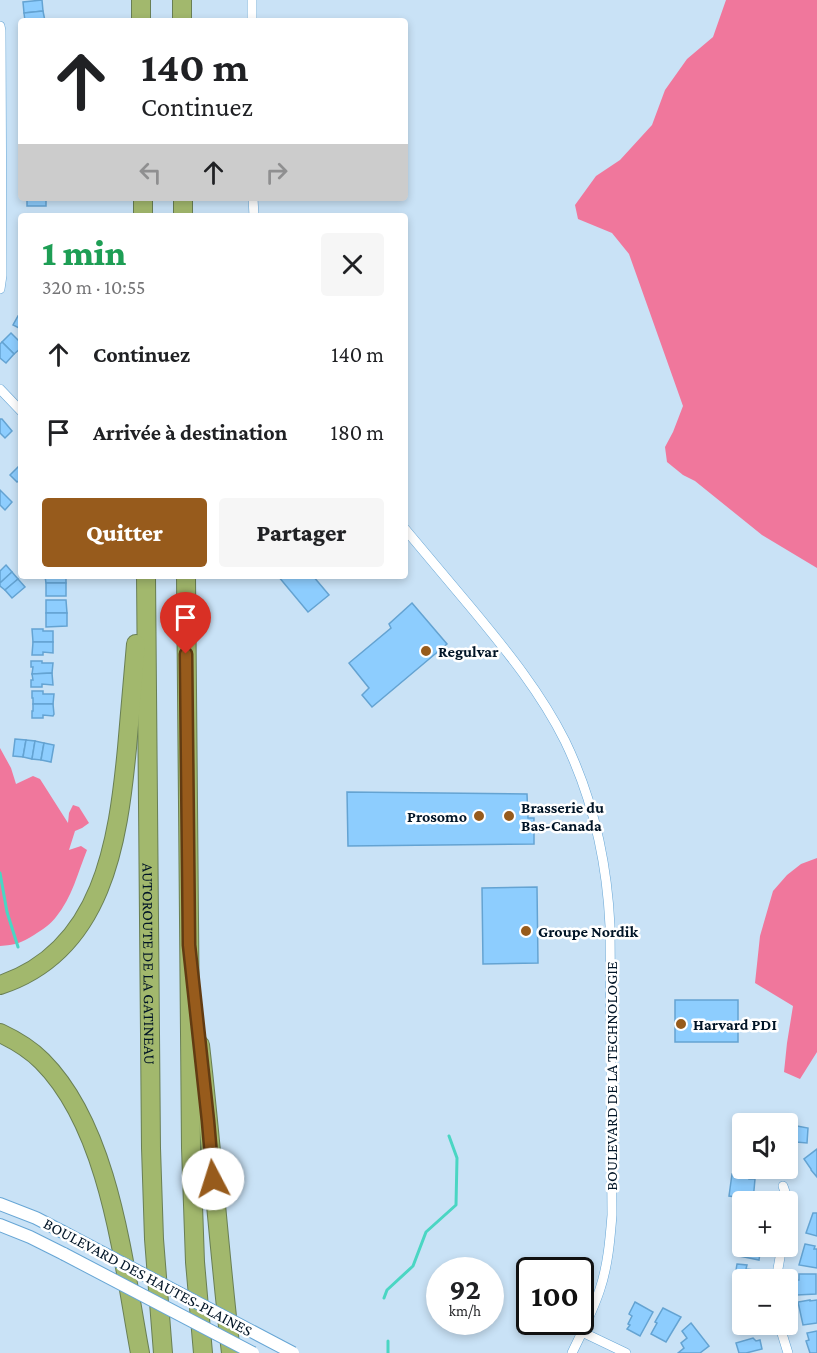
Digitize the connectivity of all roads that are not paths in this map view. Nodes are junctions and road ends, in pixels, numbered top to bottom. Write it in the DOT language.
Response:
graph roads {
  1 [pos="141,0"];
  2 [pos="182,0"];
  3 [pos="252,0"];
  4 [pos="141,18"];
  5 [pos="182,18"];
  6 [pos="252,18"];
  7 [pos="0,26"];
  8 [pos="0,66"];
  9 [pos="0,289"];
  10 [pos="0,389"];
  11 [pos="18,408"];
  12 [pos="408,533"];
  13 [pos="144,579"];
  14 [pos="144,579"];
  15 [pos="186,579"];
  16 [pos="189,945"];
  17 [pos="0,985"];
  18 [pos="0,1033"];
  19 [pos="783,1186"];
  20 [pos="785,1191"];
  21 [pos="0,1204"];
  22 [pos="0,1225"];
  23 [pos="594,1305"];
  24 [pos="581,1335"];
  25 [pos="588,1335"];
  26 [pos="782,1335"];
  27 [pos="140,1353"];
  28 [pos="163,1353"];
  29 [pos="202,1353"];
  30 [pos="231,1353"];
  31 [pos="252,1353"];
  32 [pos="294,1353"];
  33 [pos="572,1353"];
  34 [pos="626,1353"];
  35 [pos="788,1353"];
  1 -- 4 [label="highway"];
  2 -- 5 [label="highway"];
  3 -- 6 [label="street"];
  7 -- 8 [label="street"];
  8 -- 9 [label="street"];
  10 -- 11 [label="street"];
  12 -- 23 [label="street, BOULEVARD DE LA TECHNOLOGIE"];
  13 -- 17 [label="highway"];
  14 -- 28 [label="highway, AUTOROUTE DE LA GATINEAU"];
  15 -- 16 [label="highway"];
  16 -- 29 [label="highway"];
  16 -- 30 [label="highway"];
  18 -- 27 [label="highway"];
  19 -- 20 [label="street"];
  21 -- 32 [label="street, BOULEVARD DES HAUTES-PLAINES, bridge"];
  22 -- 31 [label="street, BOULEVARD DES HAUTES-PLAINES, bridge"];
  24 -- 33 [label="street, BOULEVARD DE LA TECHNOLOGIE"];
  25 -- 34 [label="street"];
  26 -- 35 [label="street"];
}
